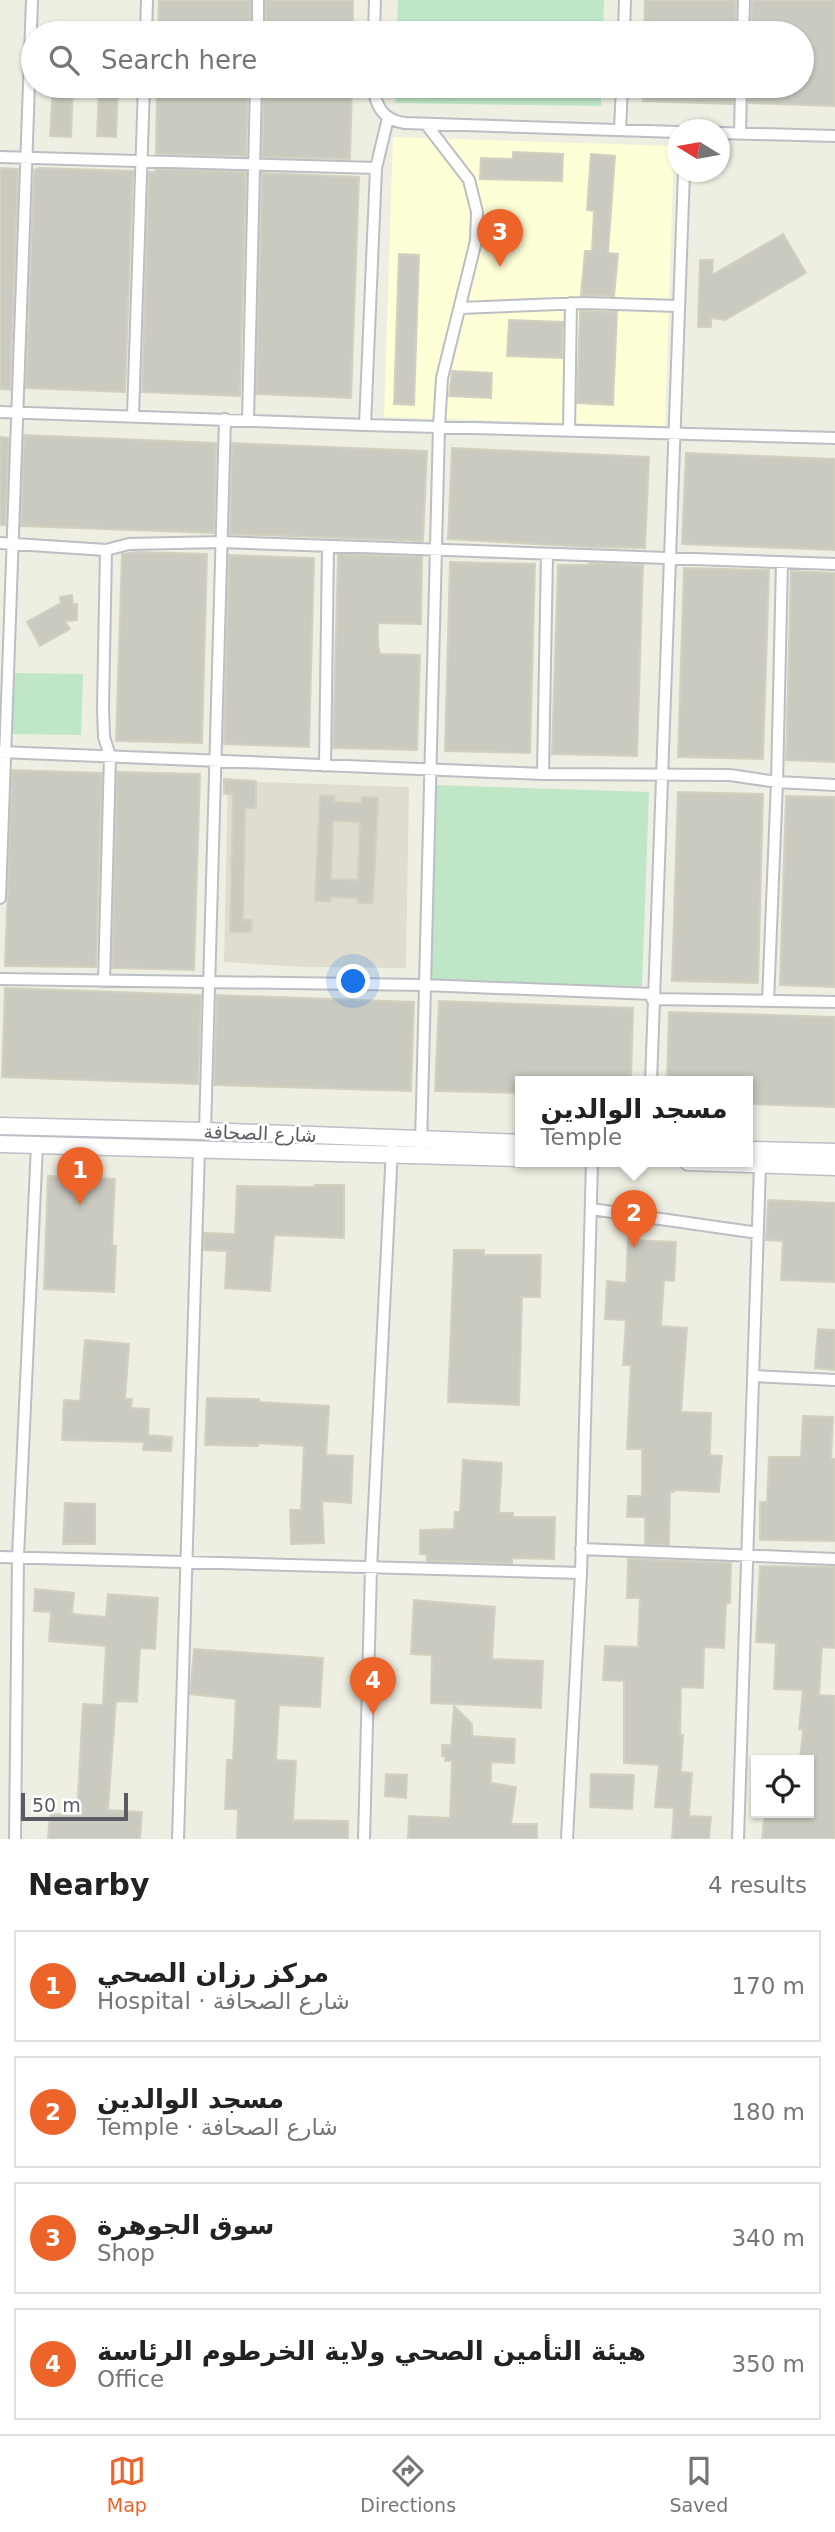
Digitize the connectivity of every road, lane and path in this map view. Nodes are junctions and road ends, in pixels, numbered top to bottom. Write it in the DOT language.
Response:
graph roads {
  1 [pos="32,0"];
  2 [pos="147,0"];
  3 [pos="258,0"];
  4 [pos="375,0"];
  5 [pos="625,0"];
  6 [pos="744,0"];
  7 [pos="31,21"];
  8 [pos="146,21"];
  9 [pos="258,21"];
  10 [pos="374,21"];
  11 [pos="624,21"];
  12 [pos="743,21"];
  13 [pos="28,98"];
  14 [pos="144,98"];
  15 [pos="257,98"];
  16 [pos="376,98"];
  17 [pos="621,98"];
  18 [pos="741,98"];
  19 [pos="388,118"];
  20 [pos="426,124"];
  21 [pos="620,130"];
  22 [pos="667,132"];
  23 [pos="730,134"];
  24 [pos="740,134"];
  25 [pos="835,136"];
  26 [pos="0,157"];
  27 [pos="26,158"];
  28 [pos="141,161"];
  29 [pos="255,165"];
  30 [pos="376,168"];
  31 [pos="684,182"];
  32 [pos="571,303"];
  33 [pos="678,306"];
  34 [pos="460,308"];
  35 [pos="0,412"];
  36 [pos="16,412"];
  37 [pos="133,415"];
  38 [pos="225,419"];
  39 [pos="248,419"];
  40 [pos="365,425"];
  41 [pos="439,427"];
  42 [pos="569,431"];
  43 [pos="673,434"];
  44 [pos="835,438"];
  45 [pos="222,542"];
  46 [pos="0,543"];
  47 [pos="13,544"];
  48 [pos="328,546"];
  49 [pos="106,550"];
  50 [pos="436,550"];
  51 [pos="547,554"];
  52 [pos="668,558"];
  53 [pos="782,562"];
  54 [pos="835,564"];
  55 [pos="2,752"];
  56 [pos="110,756"];
  57 [pos="217,761"];
  58 [pos="325,766"];
  59 [pos="431,769"];
  60 [pos="542,774"];
  61 [pos="661,775"];
  62 [pos="777,782"];
  63 [pos="835,785"];
  64 [pos="0,898"];
  65 [pos="0,979"];
  66 [pos="104,981"];
  67 [pos="208,983"];
  68 [pos="423,985"];
  69 [pos="652,997"];
  70 [pos="768,1001"];
  71 [pos="835,1002"];
  72 [pos="651,1076"];
  73 [pos="0,1126"];
  74 [pos="205,1131"];
  75 [pos="515,1143"];
  76 [pos="0,1144"];
  77 [pos="37,1145"];
  78 [pos="392,1147"];
  79 [pos="421,1147"];
  80 [pos="199,1150"];
  81 [pos="753,1150"];
  82 [pos="835,1152"];
  83 [pos="515,1157"];
  84 [pos="753,1165"];
  85 [pos="760,1165"];
  86 [pos="592,1167"];
  87 [pos="835,1167"];
  88 [pos="591,1209"];
  89 [pos="758,1233"];
  90 [pos="754,1377"];
  91 [pos="835,1380"];
  92 [pos="581,1549"];
  93 [pos="749,1556"];
  94 [pos="0,1557"];
  95 [pos="18,1557"];
  96 [pos="835,1559"];
  97 [pos="185,1563"];
  98 [pos="371,1568"];
  99 [pos="581,1573"];
  100 [pos="15,1839"];
  101 [pos="177,1839"];
  102 [pos="364,1839"];
  103 [pos="568,1839"];
  104 [pos="738,1839"];
  1 -- 7 [label="street"];
  2 -- 8 [label="street"];
  3 -- 9 [label="street"];
  4 -- 10 [label="street"];
  5 -- 11 [label="street"];
  6 -- 12 [label="street"];
  13 -- 27 [label="street"];
  14 -- 28 [label="street"];
  15 -- 29 [label="street"];
  16 -- 19 [label="street"];
  17 -- 21 [label="street"];
  18 -- 24 [label="street"];
  19 -- 20 [label="street"];
  19 -- 30 [label="street"];
  20 -- 21 [label="street"];
  20 -- 34 [label="street"];
  21 -- 22 [label="street"];
  23 -- 24 [label="street"];
  24 -- 25 [label="street"];
  26 -- 27 [label="street"];
  27 -- 28 [label="street"];
  27 -- 36 [label="street"];
  28 -- 29 [label="street"];
  28 -- 37 [label="street"];
  29 -- 30 [label="street"];
  29 -- 39 [label="street"];
  30 -- 40 [label="street"];
  31 -- 33 [label="street"];
  32 -- 33 [label="street"];
  32 -- 34 [label="street"];
  32 -- 42 [label="street"];
  33 -- 43 [label="street"];
  34 -- 41 [label="street"];
  35 -- 36 [label="street"];
  36 -- 37 [label="street"];
  36 -- 47 [label="street"];
  37 -- 38 [label="street"];
  38 -- 39 [label="street"];
  38 -- 45 [label="street"];
  39 -- 40 [label="street"];
  40 -- 41 [label="street"];
  41 -- 42 [label="street"];
  41 -- 50 [label="street"];
  42 -- 43 [label="street"];
  43 -- 44 [label="street"];
  43 -- 52 [label="street"];
  45 -- 48 [label="street"];
  45 -- 49 [label="street"];
  45 -- 57 [label="street"];
  46 -- 47 [label="street"];
  47 -- 49 [label="street"];
  47 -- 55 [label="street"];
  48 -- 50 [label="street"];
  48 -- 58 [label="street"];
  49 -- 56 [label="street"];
  50 -- 51 [label="street"];
  50 -- 59 [label="street"];
  51 -- 52 [label="street"];
  51 -- 60 [label="street"];
  52 -- 53 [label="street"];
  52 -- 61 [label="street"];
  53 -- 54 [label="street"];
  53 -- 62 [label="street"];
  55 -- 56 [label="street"];
  55 -- 64 [label="street"];
  56 -- 57 [label="street"];
  56 -- 66 [label="street"];
  57 -- 58 [label="street"];
  57 -- 67 [label="street"];
  58 -- 59 [label="street"];
  59 -- 60 [label="street"];
  59 -- 68 [label="street"];
  60 -- 61 [label="street"];
  61 -- 62 [label="street"];
  61 -- 69 [label="street"];
  62 -- 63 [label="street"];
  62 -- 70 [label="street"];
  65 -- 66 [label="street"];
  66 -- 67 [label="street"];
  67 -- 68 [label="street"];
  67 -- 74 [label="street"];
  68 -- 69 [label="street"];
  68 -- 79 [label="street"];
  69 -- 70 [label="street"];
  69 -- 72 [label="street"];
  70 -- 71 [label="street"];
  73 -- 74 [label="main road, شارع الصحافة"];
  74 -- 78 [label="main road, شارع الصحافة"];
  75 -- 79 [label="main road, شارع الصحافة"];
  76 -- 77 [label="main road, شارع الصحافة"];
  77 -- 80 [label="main road, شارع الصحافة"];
  77 -- 95 [label="street"];
  78 -- 79 [label="main road, شارع الصحافة"];
  78 -- 80 [label="main road, شارع الصحافة"];
  78 -- 98 [label="street"];
  79 -- 83 [label="main road, شارع الصحافة"];
  80 -- 97 [label="street"];
  81 -- 82 [label="main road"];
  84 -- 85 [label="main road"];
  85 -- 87 [label="main road"];
  85 -- 89 [label="street"];
  86 -- 88 [label="street"];
  88 -- 89 [label="street"];
  88 -- 92 [label="street"];
  89 -- 90 [label="street"];
  90 -- 91 [label="street"];
  90 -- 93 [label="street"];
  92 -- 93 [label="street"];
  92 -- 99 [label="street"];
  93 -- 96 [label="street"];
  93 -- 104 [label="street"];
  94 -- 95 [label="street"];
  95 -- 97 [label="street"];
  95 -- 100 [label="street"];
  97 -- 98 [label="street"];
  97 -- 101 [label="street"];
  98 -- 99 [label="street"];
  98 -- 102 [label="street"];
  99 -- 103 [label="street"];
}
